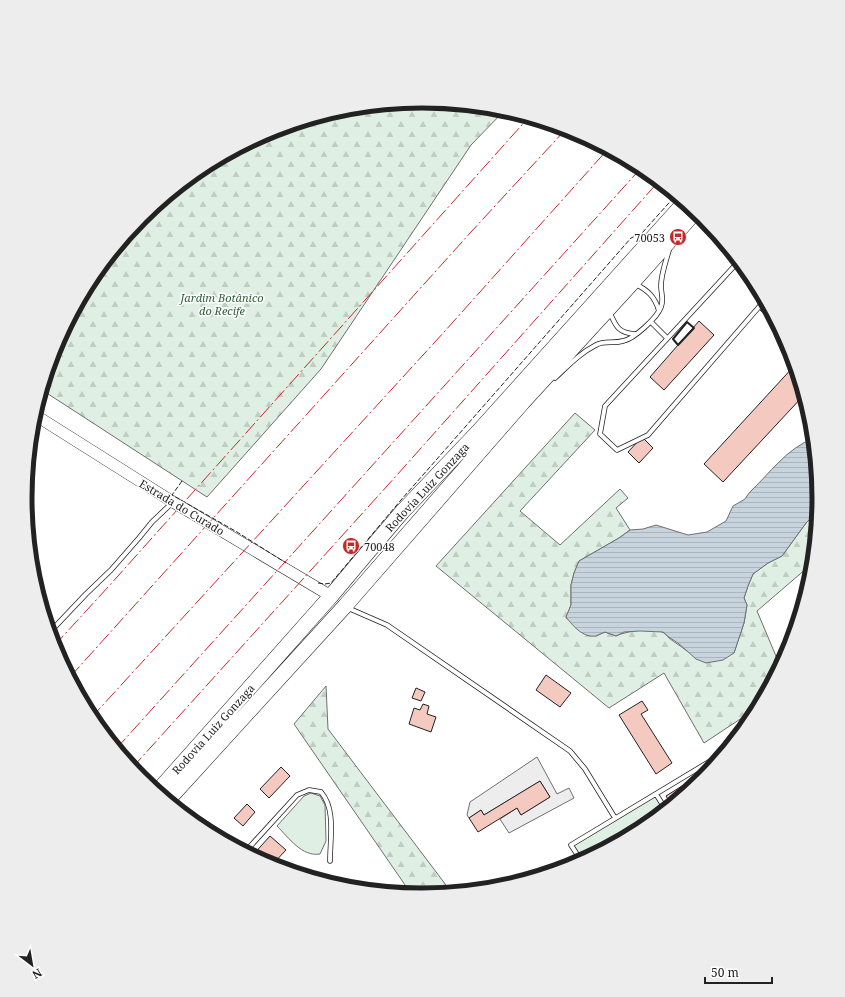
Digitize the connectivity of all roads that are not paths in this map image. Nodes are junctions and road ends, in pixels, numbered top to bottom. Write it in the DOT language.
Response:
graph roads {
  1 [pos="681,206"];
  2 [pos="692,216"];
  3 [pos="672,238"];
  4 [pos="735,265"];
  5 [pos="632,283"];
  6 [pos="762,304"];
  7 [pos="608,309"];
  8 [pos="659,311"];
  9 [pos="651,322"];
  10 [pos="635,334"];
  11 [pos="667,338"];
  12 [pos="554,379"];
  13 [pos="547,383"];
  14 [pos="523,402"];
  15 [pos="41,419"];
  16 [pos="173,502"];
  17 [pos="332,596"];
  18 [pos="345,606"];
  19 [pos="54,627"];
  20 [pos="713,760"];
  21 [pos="161,788"];
  22 [pos="656,794"];
  23 [pos="171,797"];
  24 [pos="663,805"];
  25 [pos="615,818"];
  26 [pos="248,848"];
  27 [pos="579,856"];
  28 [pos="330,861"];
  1 -- 17 [label="highway, Rodovia Luiz Gonzaga"];
  2 -- 3 [label="highway, Rodovia Luiz Gonzaga"];
  3 -- 5 [label="highway, Rodovia Luiz Gonzaga"];
  3 -- 8 [label="lane"];
  4 -- 11 [label="lane"];
  5 -- 7 [label="highway, Rodovia Luiz Gonzaga"];
  5 -- 8 [label="lane"];
  6 -- 11 [label="lane"];
  7 -- 10 [label="lane"];
  7 -- 14 [label="highway, Rodovia Luiz Gonzaga"];
  8 -- 9 [label="lane"];
  9 -- 10 [label="lane"];
  9 -- 11 [label="lane"];
  10 -- 12 [label="lane"];
  13 -- 14 [label="lane"];
  14 -- 18 [label="highway, Rodovia Luiz Gonzaga"];
  15 -- 16 [label="main road, Estrada do Curado"];
  16 -- 17 [label="main road, Estrada do Curado"];
  16 -- 19 [label="lane"];
  17 -- 21 [label="highway, Rodovia Luiz Gonzaga"];
  18 -- 23 [label="highway, Rodovia Luiz Gonzaga"];
  18 -- 25 [label="lane"];
  20 -- 22 [label="lane"];
  22 -- 24 [label="lane"];
  22 -- 25 [label="lane"];
  25 -- 27 [label="lane"];
  26 -- 28 [label="lane"];
}
